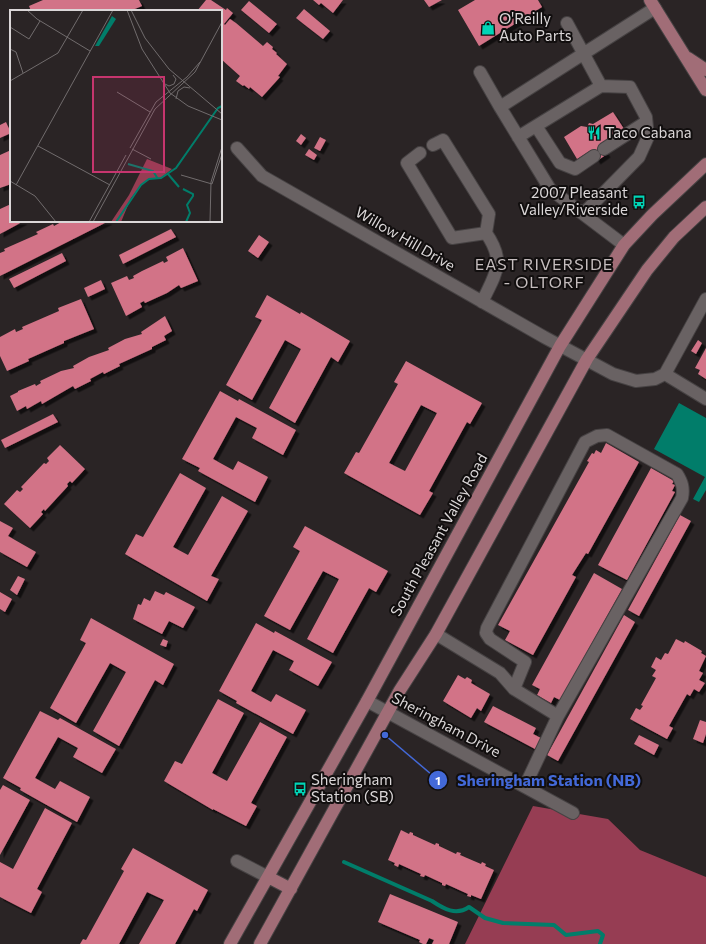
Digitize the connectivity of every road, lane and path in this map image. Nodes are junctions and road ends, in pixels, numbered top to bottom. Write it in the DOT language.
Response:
graph roads {
  1 [pos="652,4"];
  2 [pos="567,23"];
  3 [pos="584,53"];
  4 [pos="684,55"];
  5 [pos="706,70"];
  6 [pos="480,72"];
  7 [pos="601,86"];
  8 [pos="706,90"];
  9 [pos="500,106"];
  10 [pos="646,122"];
  11 [pos="536,126"];
  12 [pos="518,137"];
  13 [pos="433,145"];
  14 [pos="237,148"];
  15 [pos="420,153"];
  16 [pos="706,164"];
  17 [pos="706,207"];
  18 [pos="583,214"];
  19 [pos="486,233"];
  20 [pos="624,245"];
  21 [pos="706,300"];
  22 [pos="482,302"];
  23 [pos="560,346"];
  24 [pos="587,360"];
  25 [pos="665,374"];
  26 [pos="706,399"];
  27 [pos="436,634"];
  28 [pos="514,690"];
  29 [pos="367,701"];
  30 [pos="388,711"];
  31 [pos="558,716"];
  32 [pos="525,786"];
  33 [pos="573,813"];
  34 [pos="237,861"];
  35 [pos="268,877"];
  36 [pos="291,889"];
  37 [pos="230,944"];
  38 [pos="260,944"];
  1 -- 3 [label="street"];
  1 -- 4 [label="main road"];
  2 -- 3 [label="street"];
  3 -- 7 [label="street"];
  3 -- 9 [label="street"];
  4 -- 5 [label="main road"];
  4 -- 8 [label="main road"];
  6 -- 9 [label="street"];
  7 -- 10 [label="street"];
  7 -- 11 [label="street"];
  9 -- 12 [label="street"];
  10 -- 11 [label="street"];
  10 -- 18 [label="street"];
  11 -- 12 [label="street"];
  12 -- 18 [label="street"];
  13 -- 19 [label="street"];
  14 -- 22 [label="street, Willow Hill Drive"];
  15 -- 19 [label="street"];
  16 -- 20 [label="main road, South Pleasant Valley Road"];
  17 -- 24 [label="main road"];
  18 -- 20 [label="street"];
  19 -- 22 [label="street"];
  20 -- 23 [label="main road, South Pleasant Valley Road"];
  21 -- 25 [label="street"];
  22 -- 23 [label="street, Willow Hill Drive"];
  23 -- 24 [label="street, Willow Hill Drive"];
  23 -- 29 [label="main road, South Pleasant Valley Road"];
  24 -- 25 [label="street, Willow Hill Drive"];
  24 -- 27 [label="main road"];
  25 -- 26 [label="street"];
  27 -- 28 [label="street"];
  27 -- 30 [label="main road"];
  28 -- 31 [label="street"];
  28 -- 31 [label="street"];
  29 -- 30 [label="street, Sheringham Drive"];
  29 -- 35 [label="main road, South Pleasant Valley Road"];
  30 -- 32 [label="street, Sheringham Drive"];
  30 -- 36 [label="main road"];
  31 -- 32 [label="street"];
  32 -- 33 [label="street, Sheringham Drive"];
  34 -- 35 [label="street"];
  35 -- 36 [label="main road"];
  35 -- 37 [label="main road, South Pleasant Valley Road"];
  36 -- 38 [label="main road"];
}
